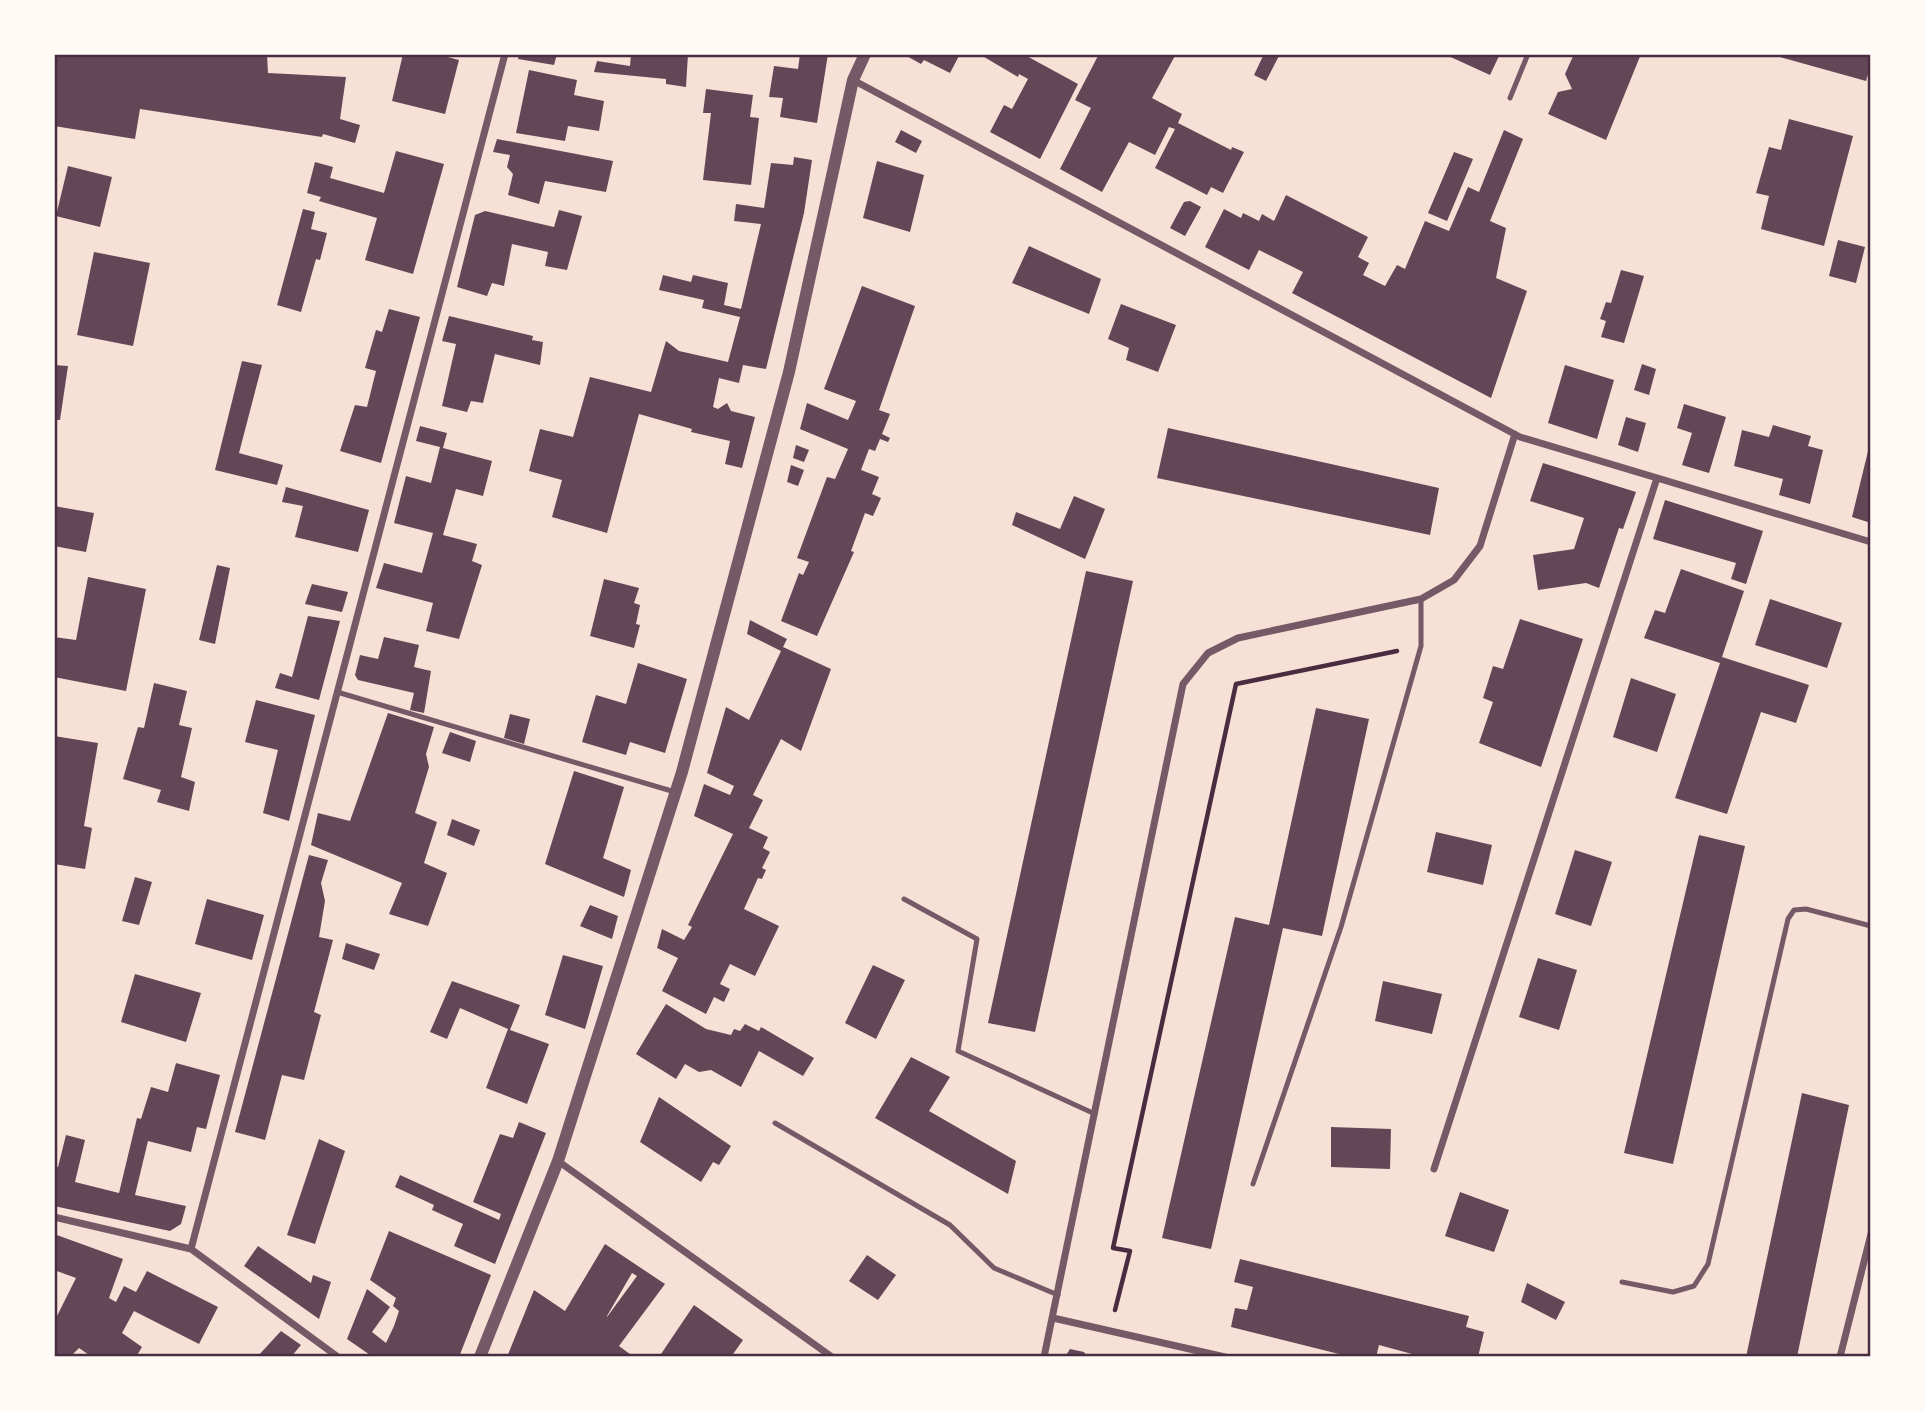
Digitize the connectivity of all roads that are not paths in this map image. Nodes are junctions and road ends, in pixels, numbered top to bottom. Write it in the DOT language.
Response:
graph roads {
  1 [pos="505,54"];
  2 [pos="865,54"];
  3 [pos="1528,54"];
  4 [pos="853,80"];
  5 [pos="1510,99"];
  6 [pos="1515,434"];
  7 [pos="1657,478"];
  8 [pos="1871,542"];
  9 [pos="1421,599"];
  10 [pos="337,692"];
  11 [pos="676,792"];
  12 [pos="904,899"];
  13 [pos="1871,926"];
  14 [pos="1095,1114"];
  15 [pos="775,1123"];
  16 [pos="558,1161"];
  17 [pos="1434,1169"];
  18 [pos="1253,1184"];
  19 [pos="54,1217"];
  20 [pos="1871,1234"];
  21 [pos="191,1249"];
  22 [pos="1622,1282"];
  23 [pos="1058,1295"];
  24 [pos="1053,1318"];
  25 [pos="338,1357"];
  26 [pos="480,1357"];
  27 [pos="832,1357"];
  28 [pos="1044,1357"];
  29 [pos="1225,1357"];
  30 [pos="1840,1357"];
  1 -- 10 [label="street"];
  2 -- 4 [label="street"];
  3 -- 5 [label="lane"];
  4 -- 6 [label="street"];
  4 -- 11 [label="street"];
  6 -- 7 [label="street"];
  6 -- 9 [label="street"];
  7 -- 8 [label="street"];
  7 -- 17 [label="street"];
  9 -- 14 [label="street"];
  9 -- 18 [label="lane"];
  10 -- 11 [label="lane"];
  10 -- 21 [label="street"];
  11 -- 16 [label="street"];
  12 -- 14 [label="lane"];
  13 -- 22 [label="lane"];
  14 -- 23 [label="street"];
  15 -- 23 [label="lane"];
  16 -- 26 [label="street"];
  16 -- 27 [label="street"];
  19 -- 21 [label="street"];
  20 -- 30 [label="street"];
  21 -- 25 [label="street"];
  23 -- 24 [label="street"];
  24 -- 28 [label="street"];
  24 -- 29 [label="street"];
}
